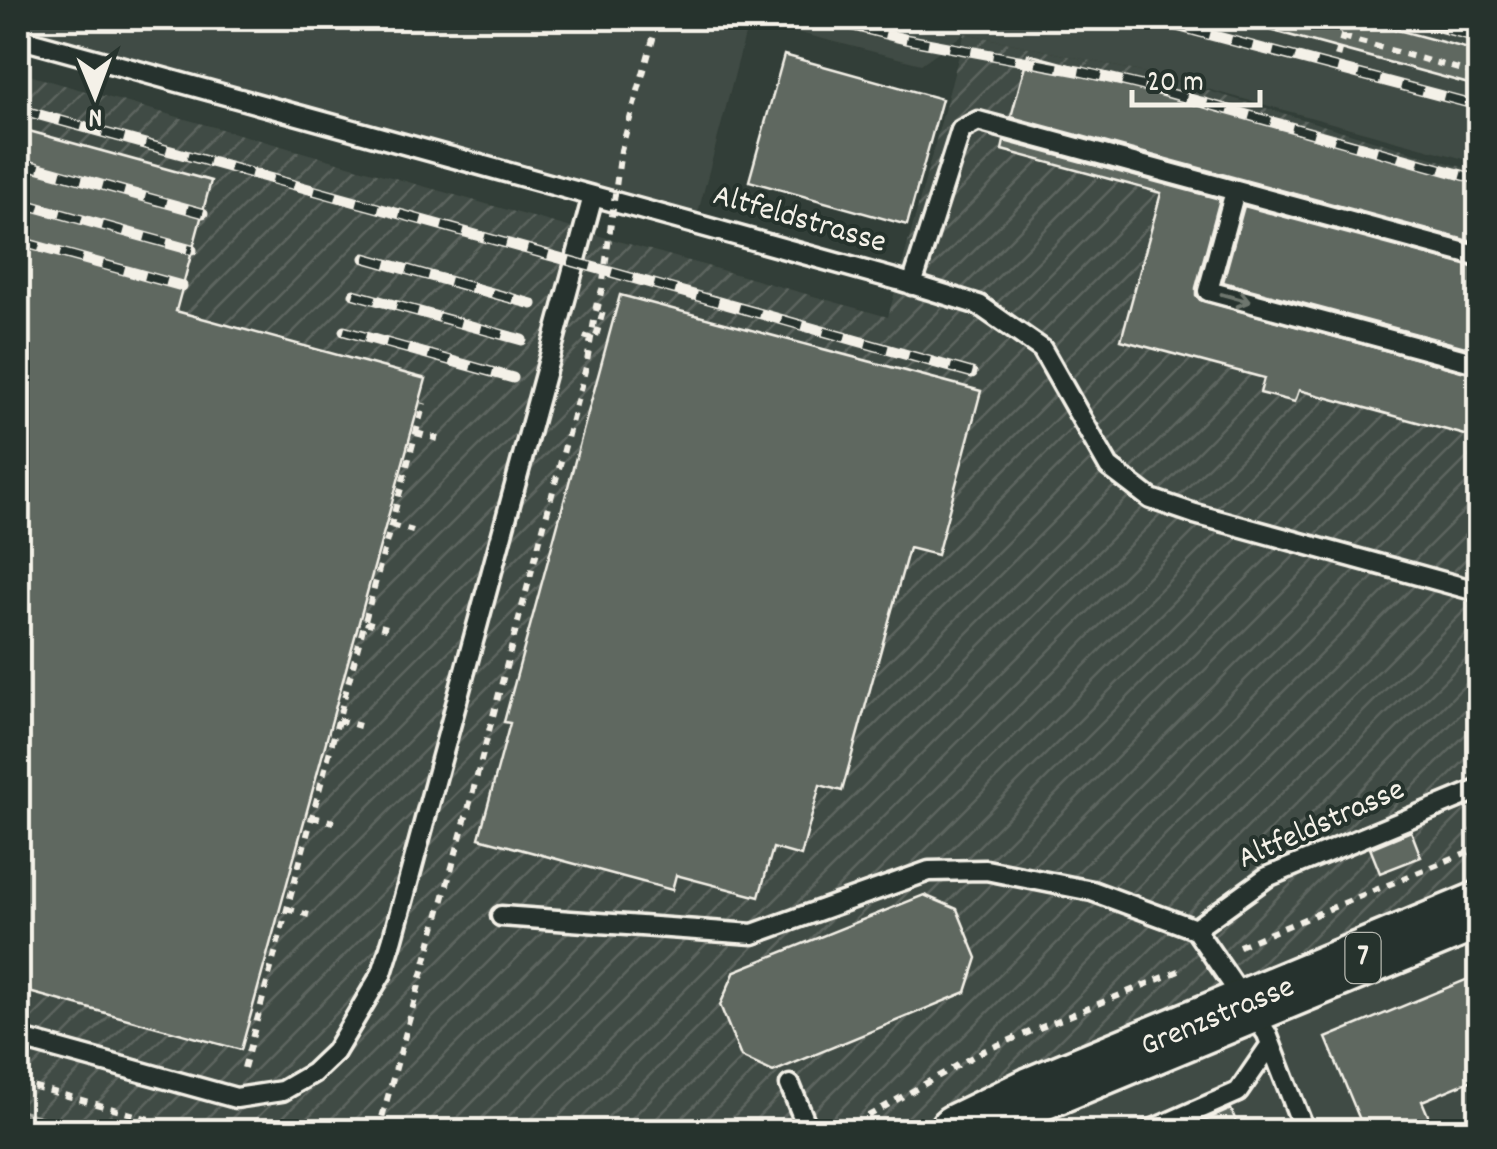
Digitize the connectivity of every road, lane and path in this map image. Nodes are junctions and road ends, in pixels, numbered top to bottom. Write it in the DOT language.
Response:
graph roads {
  1 [pos="659,18"];
  2 [pos="1348,18"];
  3 [pos="1343,37"];
  4 [pos="18,38"];
  5 [pos="1337,56"];
  6 [pos="1480,75"];
  7 [pos="1235,191"];
  8 [pos="593,196"];
  9 [pos="1480,257"];
  10 [pos="912,285"];
  11 [pos="1480,364"];
  12 [pos="424,403"];
  13 [pos="416,433"];
  14 [pos="438,439"];
  15 [pos="391,525"];
  16 [pos="412,531"];
  17 [pos="1480,592"];
  18 [pos="365,622"];
  19 [pos="386,628"];
  20 [pos="338,720"];
  21 [pos="360,726"];
  22 [pos="1480,789"];
  23 [pos="312,817"];
  24 [pos="334,822"];
  25 [pos="1480,847"];
  26 [pos="287,909"];
  27 [pos="1480,910"];
  28 [pos="309,915"];
  29 [pos="501,916"];
  30 [pos="1195,929"];
  31 [pos="1214,956"];
  32 [pos="1259,1025"];
  33 [pos="18,1038"];
  34 [pos="18,1082"];
  35 [pos="790,1085"];
  36 [pos="236,1098"];
  37 [pos="195,1132"];
  38 [pos="378,1132"];
  39 [pos="809,1132"];
  40 [pos="840,1132"];
  41 [pos="957,1132"];
  42 [pos="1146,1132"];
  43 [pos="1306,1132"];
  1 -- 38 [label="path, bridge"];
  2 -- 3 [label="path"];
  3 -- 5 [label="path"];
  3 -- 6 [label="path"];
  4 -- 8 [label="lane, Altfeldstrasse"];
  7 -- 9 [label="lane"];
  7 -- 10 [label="lane"];
  7 -- 11 [label="lane, one-way"];
  8 -- 10 [label="lane, Altfeldstrasse"];
  8 -- 36 [label="lane"];
  10 -- 17 [label="lane, Altfeldstrasse"];
  12 -- 13 [label="path"];
  13 -- 14 [label="path"];
  13 -- 15 [label="path"];
  15 -- 16 [label="path"];
  15 -- 18 [label="path"];
  18 -- 19 [label="path"];
  18 -- 20 [label="path"];
  20 -- 21 [label="path"];
  20 -- 23 [label="path"];
  22 -- 30 [label="lane, Altfeldstrasse"];
  23 -- 24 [label="path"];
  23 -- 26 [label="path"];
  25 -- 31 [label="path"];
  26 -- 28 [label="path"];
  26 -- 36 [label="path"];
  27 -- 32 [label="main road, Grenzstrasse / 7"];
  29 -- 30 [label="lane"];
  30 -- 31 [label="lane"];
  31 -- 32 [label="lane"];
  31 -- 40 [label="path"];
  32 -- 41 [label="main road, Grenzstrasse / 7"];
  32 -- 42 [label="lane"];
  32 -- 43 [label="lane"];
  33 -- 36 [label="lane"];
  34 -- 37 [label="path"];
  35 -- 39 [label="lane"];
}
